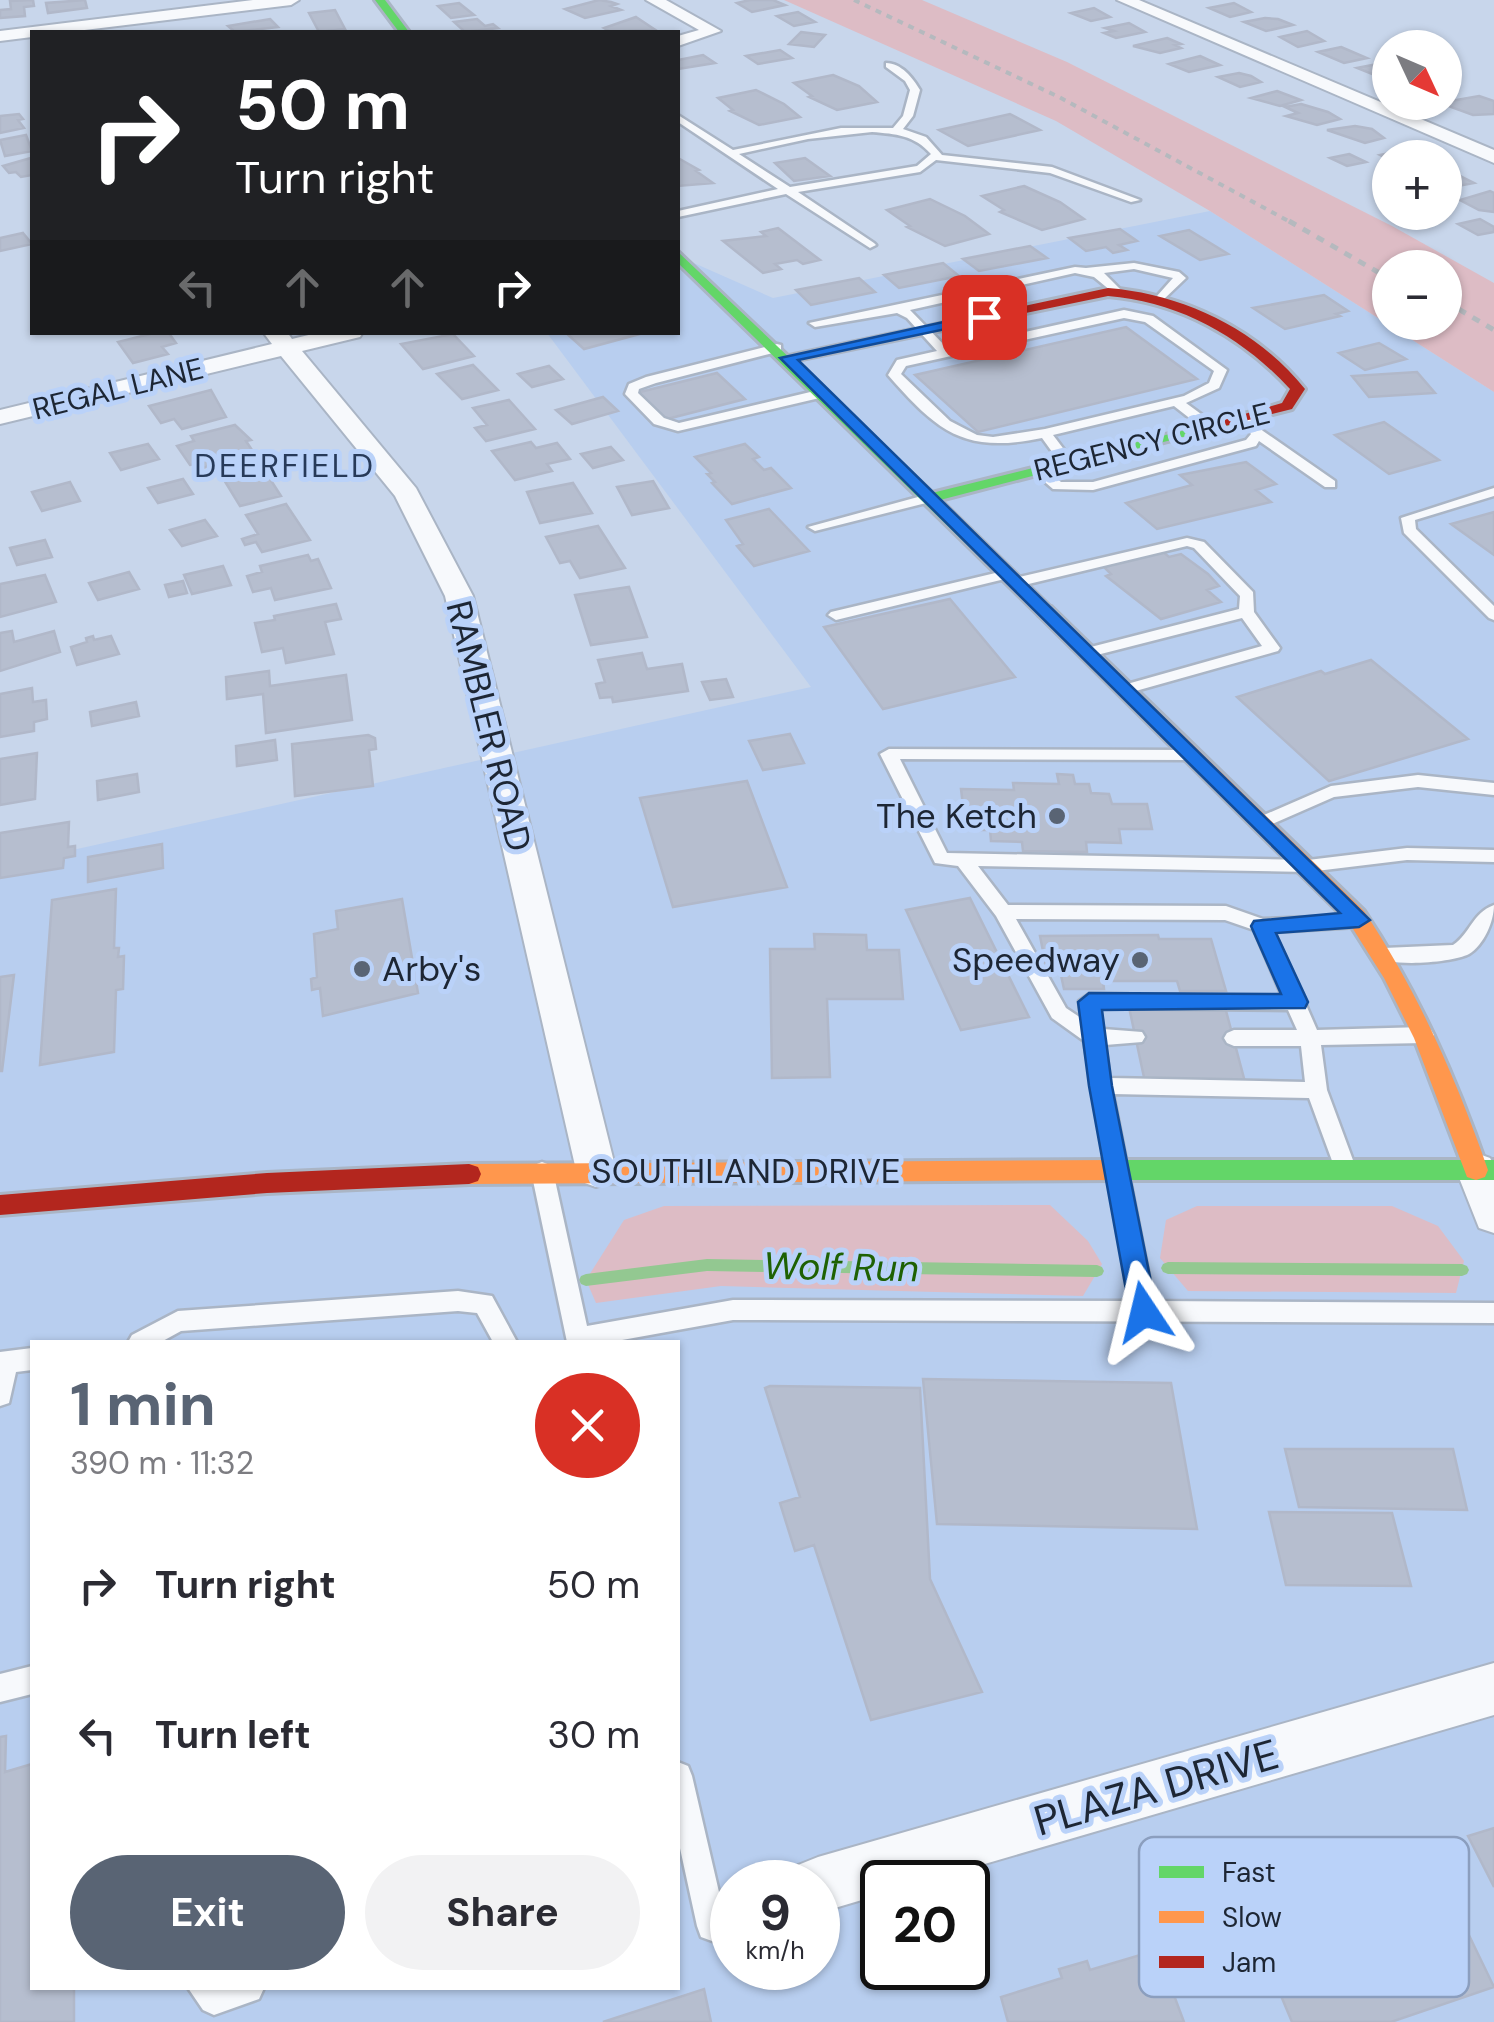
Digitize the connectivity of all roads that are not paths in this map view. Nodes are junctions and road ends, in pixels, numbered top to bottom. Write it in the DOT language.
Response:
graph roads {
  1 [pos="291,0"];
  2 [pos="380,0"];
  3 [pos="654,0"];
  4 [pos="1124,0"];
  5 [pos="83,30"];
  6 [pos="402,30"];
  7 [pos="0,36"];
  8 [pos="28,38"];
  9 [pos="680,40"];
  10 [pos="888,66"];
  11 [pos="680,119"];
  12 [pos="895,132"];
  13 [pos="731,152"];
  14 [pos="934,157"];
  15 [pos="1494,157"];
  16 [pos="785,191"];
  17 [pos="1135,200"];
  18 [pos="680,214"];
  19 [pos="870,245"];
  20 [pos="680,258"];
  21 [pos="1090,271"];
  22 [pos="1116,291"];
  23 [pos="1163,296"];
  24 [pos="1046,304"];
  25 [pos="900,309"];
  26 [pos="815,323"];
  27 [pos="1071,326"];
  28 [pos="922,330"];
  29 [pos="325,335"];
  30 [pos="281,340"];
  31 [pos="782,353"];
  32 [pos="945,353"];
  33 [pos="822,392"];
  34 [pos="1176,402"];
  35 [pos="0,417"];
  36 [pos="1253,427"];
  37 [pos="1211,428"];
  38 [pos="1045,433"];
  39 [pos="1068,464"];
  40 [pos="1039,471"];
  41 [pos="1330,484"];
  42 [pos="1494,492"];
  43 [pos="930,498"];
  44 [pos="815,527"];
  45 [pos="1012,578"];
  46 [pos="1246,612"];
  47 [pos="836,615"];
  48 [pos="1494,616"];
  49 [pos="1088,652"];
  50 [pos="1126,689"];
  51 [pos="1195,756"];
  52 [pos="1494,789"];
  53 [pos="1263,822"];
  54 [pos="1494,856"];
  55 [pos="963,859"];
  56 [pos="1308,866"];
  57 [pos="1003,912"];
  58 [pos="1494,912"];
  59 [pos="1359,920"];
  60 [pos="1262,926"];
  61 [pos="1384,955"];
  62 [pos="1296,1002"];
  63 [pos="1428,1035"];
  64 [pos="1094,1037"];
  65 [pos="1135,1038"];
  66 [pos="1234,1038"];
  67 [pos="1310,1038"];
  68 [pos="1100,1086"];
  69 [pos="1316,1090"];
  70 [pos="596,1170"];
  71 [pos="1485,1170"];
  72 [pos="542,1171"];
  73 [pos="1120,1172"];
  74 [pos="1347,1173"];
  75 [pos="0,1205"];
  76 [pos="1494,1216"];
  77 [pos="1144,1312"];
  78 [pos="1494,1313"];
  79 [pos="146,1340"];
  80 [pos="504,1340"];
  81 [pos="578,1340"];
  82 [pos="30,1358"];
  83 [pos="2,1363"];
  84 [pos="0,1395"];
  85 [pos="30,1680"];
  86 [pos="0,1688"];
  87 [pos="1494,1690"];
  88 [pos="680,1797"];
  89 [pos="684,1840"];
  90 [pos="840,1879"];
  91 [pos="710,1920"];
  92 [pos="206,1990"];
  93 [pos="242,1990"];
  1 -- 5 [label="street"];
  2 -- 6 [label="street"];
  3 -- 9 [label="street"];
  4 -- 15 [label="street"];
  7 -- 8 [label="street"];
  10 -- 12 [label="lane"];
  11 -- 13 [label="lane"];
  12 -- 13 [label="lane"];
  12 -- 14 [label="lane"];
  13 -- 16 [label="lane"];
  14 -- 16 [label="lane"];
  14 -- 17 [label="lane"];
  16 -- 18 [label="lane"];
  16 -- 19 [label="lane"];
  20 -- 31 [label="street"];
  21 -- 22 [label="lane"];
  21 -- 23 [label="lane"];
  21 -- 25 [label="lane"];
  22 -- 23 [label="street, REGENCY CIRCLE"];
  22 -- 24 [label="street, REGENCY CIRCLE"];
  23 -- 36 [label="street, REGENCY CIRCLE"];
  24 -- 27 [label="lane"];
  24 -- 28 [label="street, REGENCY CIRCLE"];
  25 -- 26 [label="lane"];
  25 -- 28 [label="lane"];
  27 -- 32 [label="lane"];
  27 -- 34 [label="lane"];
  28 -- 31 [label="street, REGENCY CIRCLE"];
  28 -- 32 [label="lane"];
  29 -- 30 [label="street, REGAL LANE"];
  30 -- 35 [label="street, REGAL LANE"];
  30 -- 70 [label="street, RAMBLER ROAD"];
  31 -- 33 [label="street"];
  31 -- 33 [label="lane"];
  32 -- 38 [label="lane"];
  33 -- 43 [label="street"];
  34 -- 37 [label="lane"];
  34 -- 38 [label="lane"];
  36 -- 37 [label="street, REGENCY CIRCLE"];
  36 -- 40 [label="lane"];
  36 -- 41 [label="lane"];
  37 -- 39 [label="street, REGENCY CIRCLE"];
  38 -- 39 [label="lane"];
  39 -- 40 [label="street, REGENCY CIRCLE"];
  40 -- 43 [label="street, REGENCY CIRCLE"];
  42 -- 48 [label="lane"];
  43 -- 44 [label="lane"];
  43 -- 45 [label="street"];
  45 -- 46 [label="lane"];
  45 -- 47 [label="lane"];
  45 -- 49 [label="street"];
  46 -- 49 [label="lane"];
  46 -- 50 [label="lane"];
  49 -- 50 [label="street"];
  50 -- 51 [label="street"];
  51 -- 53 [label="street"];
  51 -- 55 [label="lane"];
  52 -- 53 [label="lane"];
  53 -- 56 [label="street"];
  54 -- 56 [label="lane"];
  55 -- 56 [label="lane"];
  55 -- 57 [label="lane"];
  56 -- 59 [label="street"];
  57 -- 60 [label="lane"];
  57 -- 64 [label="lane"];
  58 -- 61 [label="lane"];
  59 -- 60 [label="lane"];
  59 -- 61 [label="street"];
  60 -- 62 [label="lane"];
  61 -- 63 [label="street"];
  62 -- 64 [label="lane"];
  62 -- 67 [label="lane"];
  63 -- 67 [label="lane"];
  63 -- 71 [label="street"];
  64 -- 65 [label="lane"];
  64 -- 68 [label="lane"];
  66 -- 67 [label="lane"];
  67 -- 69 [label="lane"];
  68 -- 69 [label="lane"];
  68 -- 73 [label="lane"];
  69 -- 74 [label="lane"];
  70 -- 72 [label="street, SOUTHLAND DRIVE"];
  70 -- 73 [label="street, SOUTHLAND DRIVE"];
  71 -- 74 [label="street, SOUTHLAND DRIVE"];
  71 -- 76 [label="street"];
  72 -- 75 [label="street, SOUTHLAND DRIVE"];
  72 -- 81 [label="lane"];
  73 -- 74 [label="street, SOUTHLAND DRIVE"];
  73 -- 77 [label="lane"];
  77 -- 78 [label="lane"];
  77 -- 81 [label="lane"];
  79 -- 80 [label="lane"];
  82 -- 83 [label="lane"];
  83 -- 84 [label="lane"];
  85 -- 86 [label="lane"];
  87 -- 90 [label="street, PLAZA DRIVE"];
  88 -- 89 [label="lane"];
  89 -- 91 [label="lane"];
  92 -- 93 [label="lane"];
}
